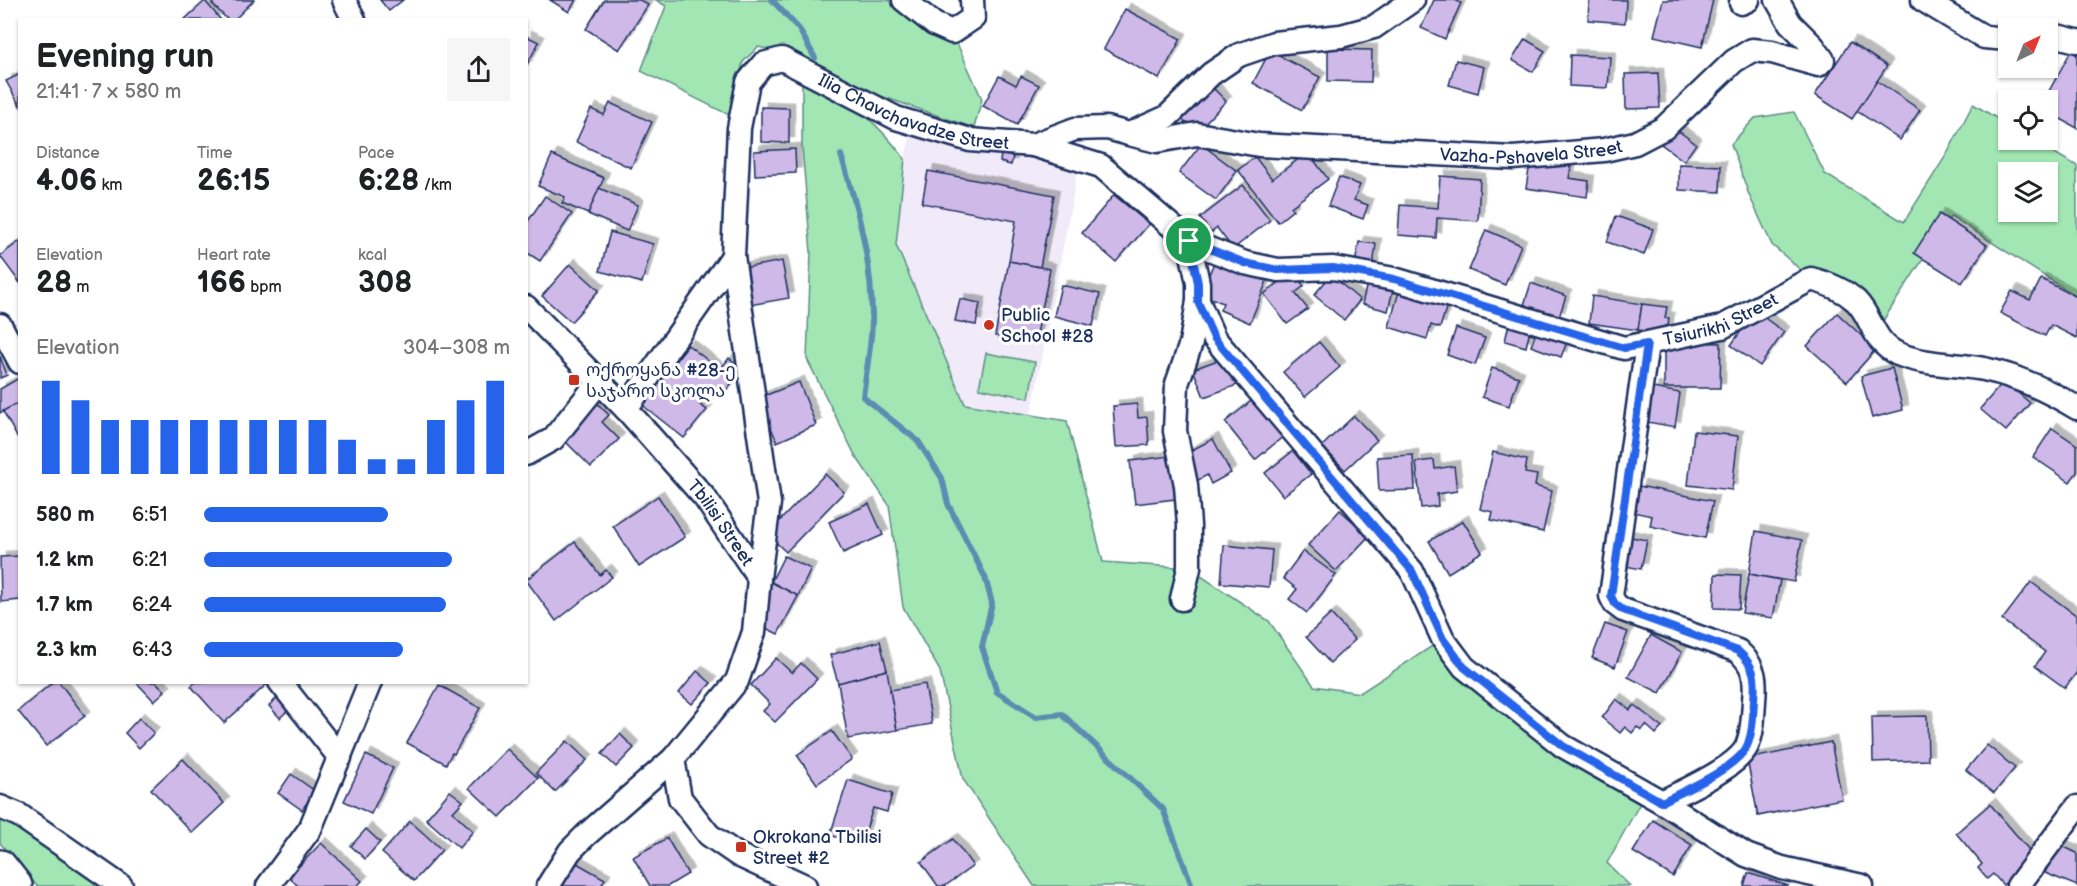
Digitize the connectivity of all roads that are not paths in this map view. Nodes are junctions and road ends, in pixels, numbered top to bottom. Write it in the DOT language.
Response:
graph roads {
  1 [pos="344,0"];
  2 [pos="904,0"];
  3 [pos="972,0"];
  4 [pos="1413,0"];
  5 [pos="1777,0"];
  6 [pos="1923,0"];
  7 [pos="353,18"];
  8 [pos="2058,36"];
  9 [pos="1998,38"];
  10 [pos="2077,41"];
  11 [pos="1129,134"];
  12 [pos="1033,145"];
  13 [pos="1189,241"];
  14 [pos="733,256"];
  15 [pos="1198,302"];
  16 [pos="528,309"];
  17 [pos="0,325"];
  18 [pos="1647,344"];
  19 [pos="18,358"];
  20 [pos="599,382"];
  21 [pos="2077,408"];
  22 [pos="626,409"];
  23 [pos="528,453"];
  24 [pos="759,578"];
  25 [pos="1182,599"];
  26 [pos="282,684"];
  27 [pos="369,684"];
  28 [pos="340,758"];
  29 [pos="673,759"];
  30 [pos="1662,802"];
  31 [pos="0,807"];
  32 [pos="2077,807"];
  33 [pos="0,867"];
  34 [pos="15,886"];
  35 [pos="121,886"];
  36 [pos="268,886"];
  37 [pos="548,886"];
  38 [pos="805,886"];
  39 [pos="1862,886"];
  40 [pos="2018,886"];
  1 -- 7 [label="street"];
  2 -- 3 [label="street"];
  4 -- 11 [label="street"];
  5 -- 11 [label="street, Vazha-Pshavela Street"];
  6 -- 9 [label="street"];
  8 -- 10 [label="street"];
  11 -- 12 [label="street, Ilia Chavchavadze Street"];
  12 -- 13 [label="street, Tsiurikhi Street"];
  12 -- 14 [label="street, Ilia Chavchavadze Street"];
  13 -- 15 [label="street"];
  13 -- 18 [label="street, Tsiurikhi Street"];
  14 -- 22 [label="street"];
  14 -- 24 [label="street, Ilia Chavchavadze Street"];
  15 -- 25 [label="street"];
  15 -- 30 [label="street"];
  16 -- 20 [label="street, Tbilisi Street"];
  17 -- 19 [label="street"];
  18 -- 21 [label="street, Tsiurikhi Street"];
  18 -- 30 [label="street"];
  20 -- 22 [label="street, Tbilisi Street"];
  20 -- 23 [label="street"];
  22 -- 24 [label="street, Tbilisi Street"];
  24 -- 29 [label="street, Tbilisi Street"];
  26 -- 28 [label="street"];
  27 -- 28 [label="street"];
  28 -- 36 [label="street"];
  29 -- 37 [label="street, Tbilisi Street"];
  29 -- 38 [label="street"];
  30 -- 39 [label="street"];
  31 -- 35 [label="street"];
  32 -- 40 [label="street"];
  33 -- 34 [label="main road"];
}
